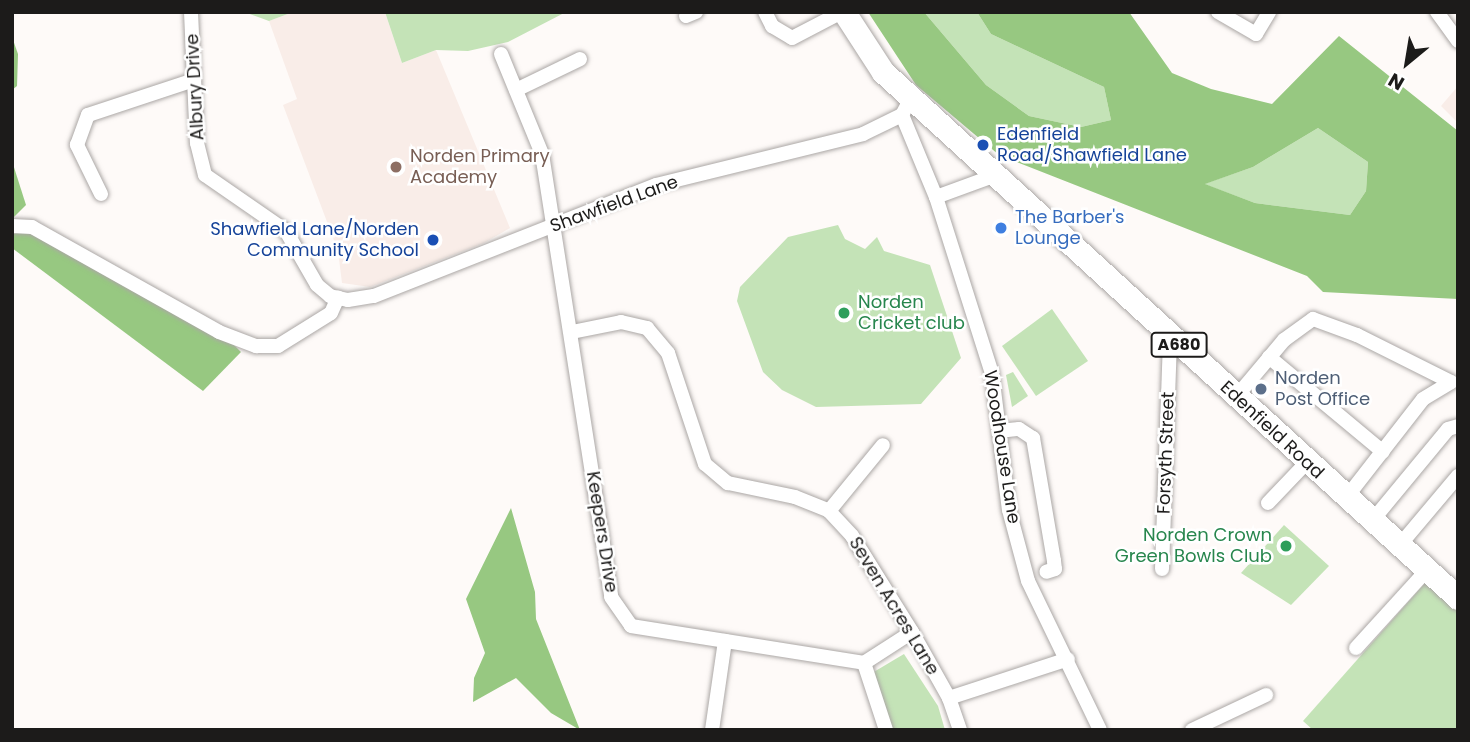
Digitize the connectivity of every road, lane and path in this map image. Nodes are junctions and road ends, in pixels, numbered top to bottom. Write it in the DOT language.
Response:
graph roads {
  1 [pos="191,12"];
  2 [pos="765,12"];
  3 [pos="843,12"];
  4 [pos="857,12"];
  5 [pos="1218,12"];
  6 [pos="1269,12"];
  7 [pos="1437,12"];
  8 [pos="1458,41"];
  9 [pos="501,54"];
  10 [pos="580,59"];
  11 [pos="194,80"];
  12 [pos="516,90"];
  13 [pos="906,100"];
  14 [pos="996,175"];
  15 [pos="101,194"];
  16 [pos="936,197"];
  17 [pos="12,226"];
  18 [pos="554,226"];
  19 [pos="343,299"];
  20 [pos="572,332"];
  21 [pos="1170,337"];
  22 [pos="1269,356"];
  23 [pos="1455,387"];
  24 [pos="1236,397"];
  25 [pos="1458,426"];
  26 [pos="999,431"];
  27 [pos="883,445"];
  28 [pos="1383,452"];
  29 [pos="1307,462"];
  30 [pos="1458,476"];
  31 [pos="1346,498"];
  32 [pos="1268,503"];
  33 [pos="829,511"];
  34 [pos="1372,521"];
  35 [pos="1399,546"];
  36 [pos="1162,569"];
  37 [pos="1427,570"];
  38 [pos="1046,572"];
  39 [pos="1455,589"];
  40 [pos="912,632"];
  41 [pos="725,641"];
  42 [pos="1356,649"];
  43 [pos="1068,659"];
  44 [pos="864,663"];
  45 [pos="1266,695"];
  46 [pos="949,698"];
  47 [pos="712,730"];
  48 [pos="886,730"];
  49 [pos="960,730"];
  50 [pos="1100,730"];
  51 [pos="1192,730"];
  1 -- 11 [label="street, Albury Drive"];
  2 -- 3 [label="street"];
  3 -- 13 [label="main road, Edenfield Road / A680"];
  4 -- 13 [label="main road, Edenfield Road / A680"];
  5 -- 6 [label="street"];
  7 -- 8 [label="street"];
  9 -- 12 [label="street, Keepers Drive"];
  10 -- 12 [label="street"];
  11 -- 15 [label="street"];
  11 -- 19 [label="street, Albury Drive"];
  12 -- 18 [label="street, Keepers Drive"];
  13 -- 14 [label="main road, Edenfield Road / A680"];
  13 -- 16 [label="street, Woodhouse Lane"];
  13 -- 18 [label="street, Shawfield Lane"];
  14 -- 16 [label="street"];
  14 -- 21 [label="main road, Edenfield Road / A680"];
  16 -- 26 [label="street, Woodhouse Lane"];
  17 -- 19 [label="street"];
  18 -- 19 [label="street, Shawfield Lane"];
  18 -- 20 [label="street, Keepers Drive"];
  20 -- 33 [label="street, Seven Acres Lane"];
  20 -- 41 [label="street, Keepers Drive"];
  21 -- 24 [label="main road, Edenfield Road / A680"];
  21 -- 36 [label="street, Forsyth Street"];
  22 -- 23 [label="street"];
  22 -- 24 [label="street"];
  22 -- 28 [label="street"];
  23 -- 28 [label="street"];
  24 -- 29 [label="main road, Edenfield Road / A680"];
  25 -- 34 [label="street"];
  26 -- 38 [label="street"];
  26 -- 43 [label="street, Woodhouse Lane"];
  27 -- 33 [label="street"];
  28 -- 31 [label="street"];
  29 -- 31 [label="main road, Edenfield Road / A680"];
  29 -- 32 [label="street"];
  30 -- 35 [label="street"];
  31 -- 34 [label="main road, Edenfield Road / A680"];
  33 -- 40 [label="street, Seven Acres Lane"];
  34 -- 35 [label="main road, Edenfield Road / A680"];
  35 -- 37 [label="main road, Edenfield Road / A680"];
  37 -- 39 [label="main road, Edenfield Road / A680"];
  37 -- 42 [label="street"];
  40 -- 44 [label="street"];
  40 -- 46 [label="street, Seven Acres Lane"];
  41 -- 44 [label="street, Keepers Drive"];
  41 -- 47 [label="street"];
  43 -- 46 [label="street"];
  43 -- 50 [label="street, Woodhouse Lane"];
  44 -- 48 [label="street"];
  45 -- 51 [label="street"];
  46 -- 49 [label="street, Seven Acres Lane"];
}
